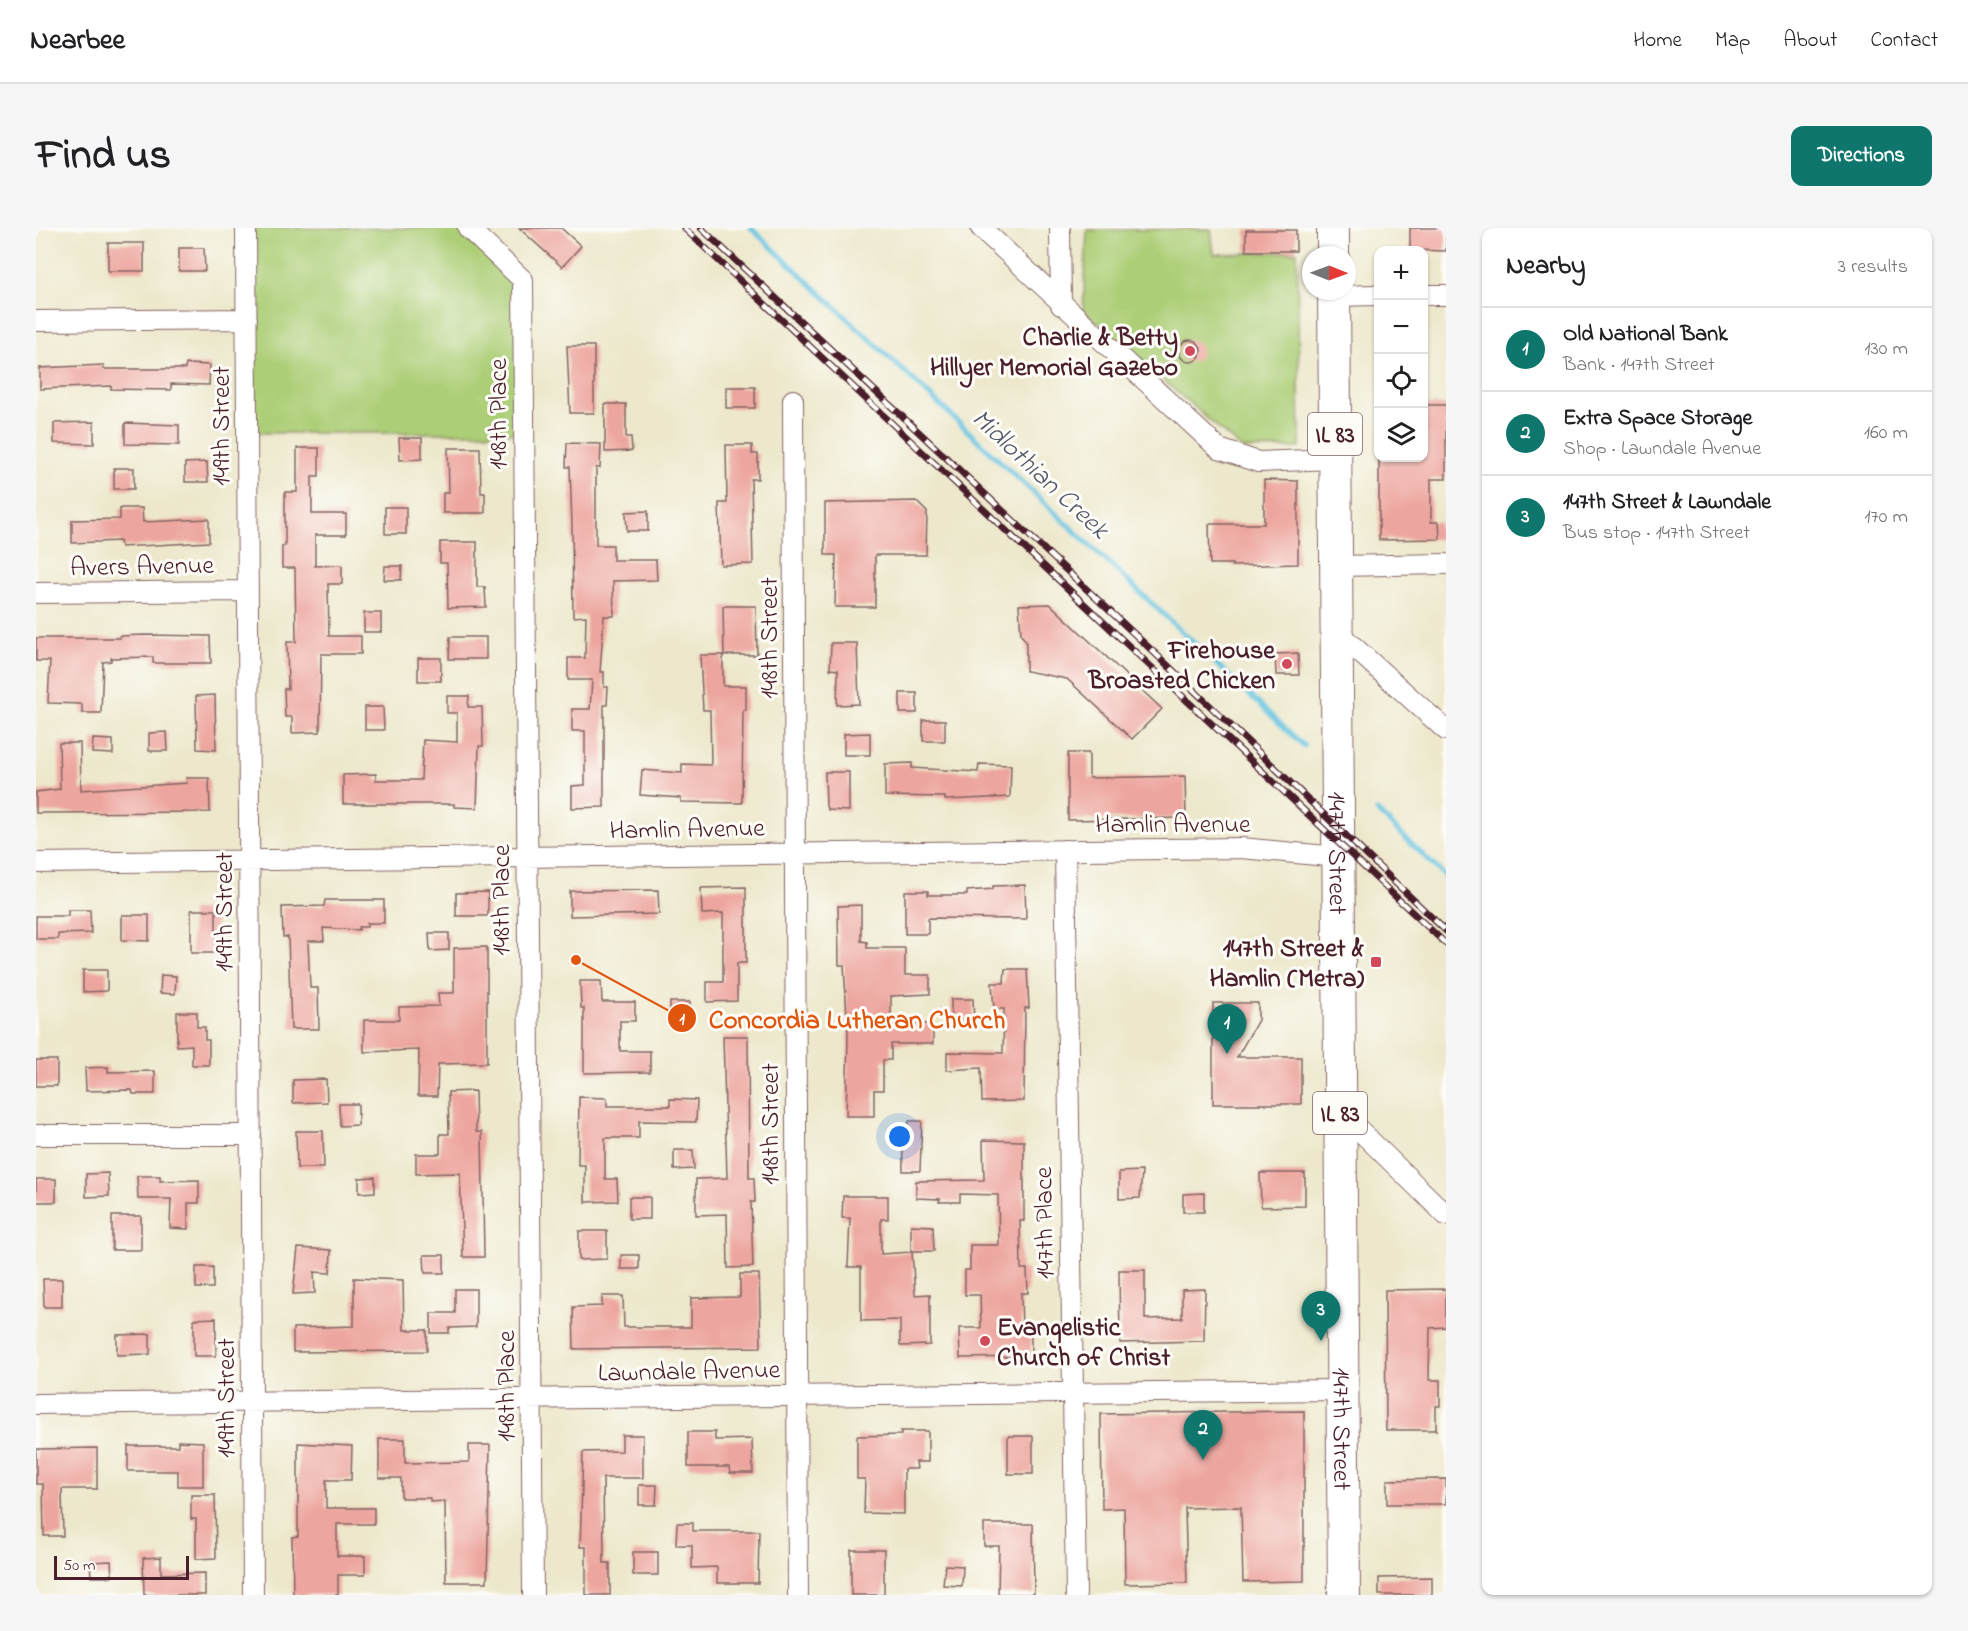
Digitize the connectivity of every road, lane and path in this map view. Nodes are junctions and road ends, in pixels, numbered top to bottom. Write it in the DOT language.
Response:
graph roads {
  1 [pos="246,228"];
  2 [pos="468,228"];
  3 [pos="981,228"];
  4 [pos="1060,228"];
  5 [pos="1333,228"];
  6 [pos="1333,246"];
  7 [pos="1356,294"];
  8 [pos="1428,295"];
  9 [pos="1446,295"];
  10 [pos="1374,296"];
  11 [pos="1334,300"];
  12 [pos="1061,304"];
  13 [pos="247,319"];
  14 [pos="36,321"];
  15 [pos="794,400"];
  16 [pos="1335,459"];
  17 [pos="1446,564"];
  18 [pos="1336,566"];
  19 [pos="248,591"];
  20 [pos="36,593"];
  21 [pos="1336,631"];
  22 [pos="1446,730"];
  23 [pos="1065,850"];
  24 [pos="795,854"];
  25 [pos="527,857"];
  26 [pos="1338,857"];
  27 [pos="249,861"];
  28 [pos="36,863"];
  29 [pos="1340,1111"];
  30 [pos="36,1135"];
  31 [pos="250,1135"];
  32 [pos="1446,1215"];
  33 [pos="1342,1390"];
  34 [pos="1072,1393"];
  35 [pos="797,1396"];
  36 [pos="532,1398"];
  37 [pos="252,1401"];
  38 [pos="36,1404"];
  39 [pos="253,1595"];
  40 [pos="533,1595"];
  41 [pos="798,1595"];
  42 [pos="1076,1595"];
  43 [pos="1344,1595"];
  1 -- 13 [label="street, 149th Street"];
  2 -- 25 [label="street, 148th Place"];
  3 -- 12 [label="street"];
  4 -- 12 [label="street"];
  5 -- 6 [label="main road"];
  7 -- 10 [label="street"];
  8 -- 9 [label="street"];
  11 -- 16 [label="main road, 147th Street / IL 83"];
  12 -- 16 [label="street"];
  13 -- 14 [label="street"];
  13 -- 19 [label="street, 149th Street"];
  15 -- 24 [label="street, 148th Street"];
  16 -- 18 [label="main road, 147th Street / IL 83"];
  17 -- 18 [label="street"];
  18 -- 21 [label="main road, 147th Street / IL 83"];
  19 -- 20 [label="street, Avers Avenue"];
  19 -- 27 [label="street, 149th Street"];
  21 -- 22 [label="street"];
  21 -- 26 [label="main road, 147th Street / IL 83"];
  23 -- 24 [label="street, Hamlin Avenue"];
  23 -- 26 [label="street, Hamlin Avenue"];
  23 -- 34 [label="street, 147th Place"];
  24 -- 25 [label="street, Hamlin Avenue"];
  24 -- 35 [label="street, 148th Street"];
  25 -- 27 [label="street, Hamlin Avenue"];
  25 -- 36 [label="street, 148th Place"];
  26 -- 29 [label="main road, 147th Street / IL 83"];
  27 -- 28 [label="street, Hamlin Avenue"];
  27 -- 31 [label="street, 149th Street"];
  29 -- 32 [label="street"];
  29 -- 33 [label="main road, 147th Street / IL 83"];
  30 -- 31 [label="street"];
  31 -- 37 [label="street, 149th Street"];
  33 -- 34 [label="street, Lawndale Avenue"];
  33 -- 43 [label="main road, 147th Street / IL 83"];
  34 -- 35 [label="street, Lawndale Avenue"];
  34 -- 42 [label="street, 147th Place"];
  35 -- 36 [label="street, Lawndale Avenue"];
  35 -- 41 [label="street, 148th Street"];
  36 -- 37 [label="street, Lawndale Avenue"];
  36 -- 40 [label="street, 148th Place"];
  37 -- 38 [label="street, Lawndale Avenue"];
  37 -- 39 [label="street, 149th Street"];
}
